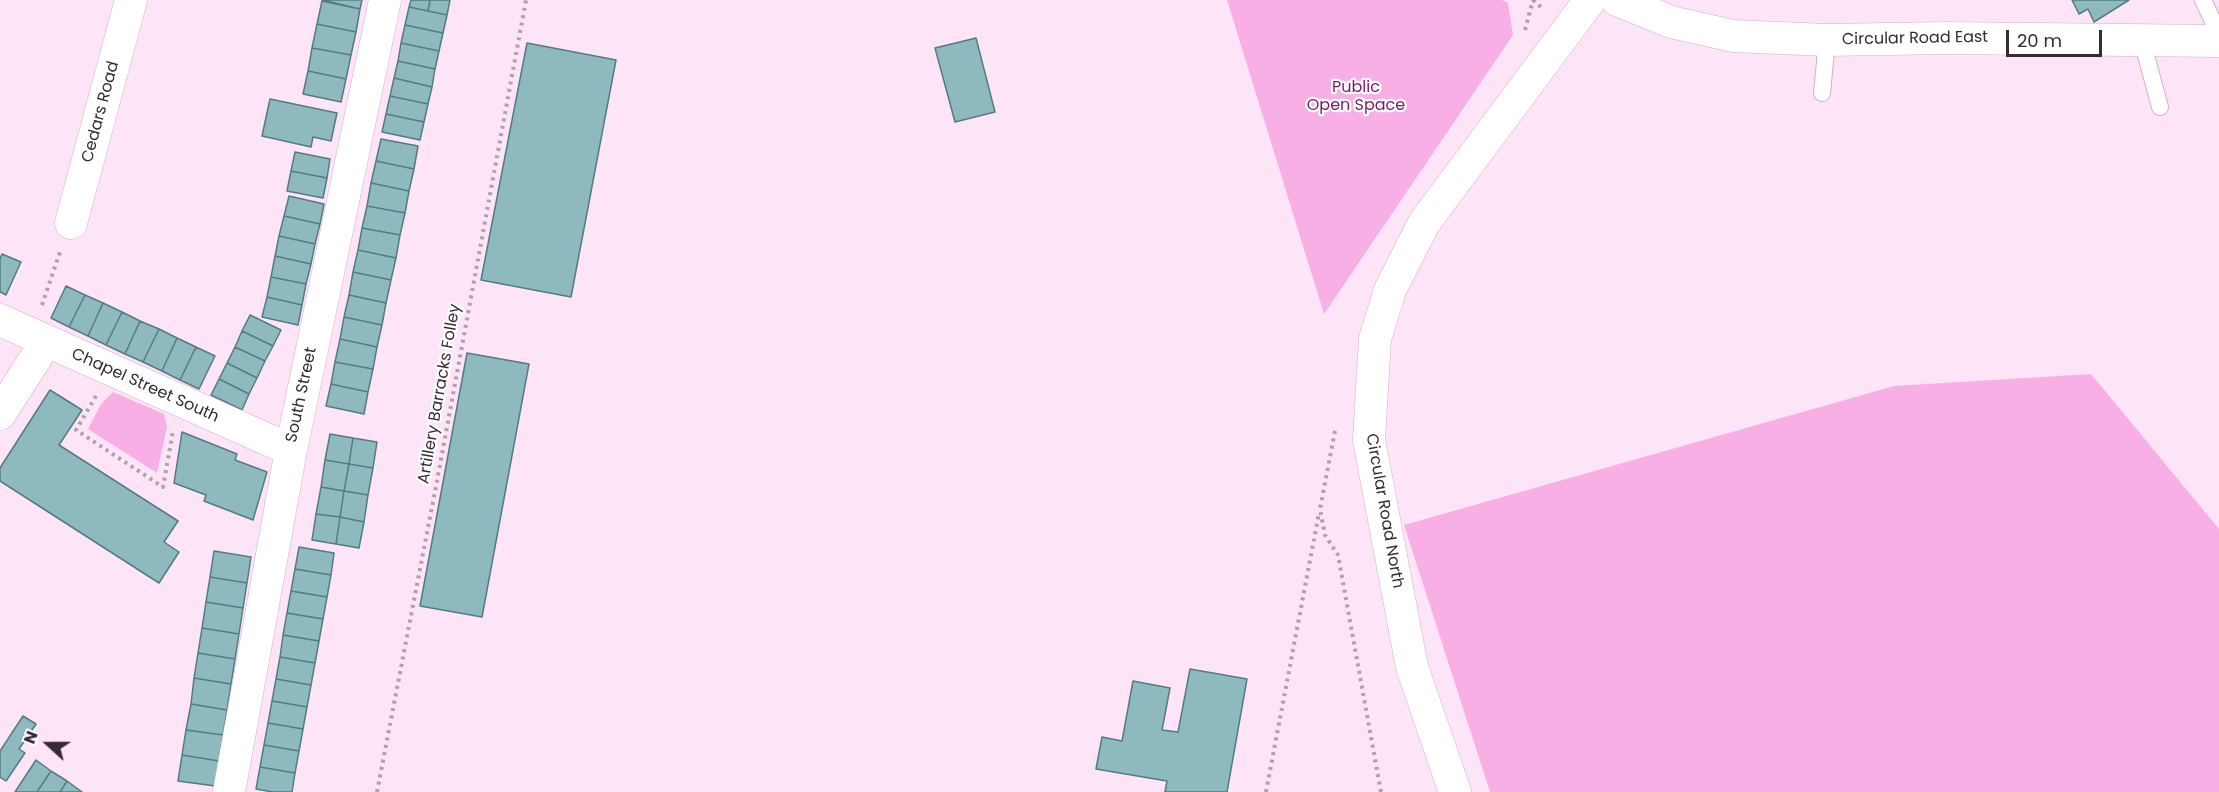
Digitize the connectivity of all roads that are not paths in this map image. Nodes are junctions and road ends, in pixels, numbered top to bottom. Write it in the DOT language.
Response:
graph roads {
  1 [pos="131,0"];
  2 [pos="385,0"];
  3 [pos="1590,0"];
  4 [pos="1617,0"];
  5 [pos="2203,0"];
  6 [pos="2219,34"];
  7 [pos="1827,40"];
  8 [pos="2140,40"];
  9 [pos="2219,40"];
  10 [pos="1822,93"];
  11 [pos="2160,107"];
  12 [pos="71,223"];
  13 [pos="24,332"];
  14 [pos="0,414"];
  15 [pos="291,450"];
  16 [pos="229,792"];
  17 [pos="1455,792"];
  1 -- 12 [label="street, Cedars Road"];
  2 -- 15 [label="street, South Street"];
  3 -- 17 [label="street, Circular Road North"];
  4 -- 7 [label="street, Circular Road East"];
  5 -- 6 [label="lane"];
  7 -- 8 [label="street, Circular Road East"];
  7 -- 10 [label="lane"];
  8 -- 9 [label="street, Circular Road East"];
  8 -- 11 [label="lane"];
  13 -- 14 [label="street"];
  13 -- 15 [label="street, Chapel Street South"];
  15 -- 16 [label="street, South Street"];
}
